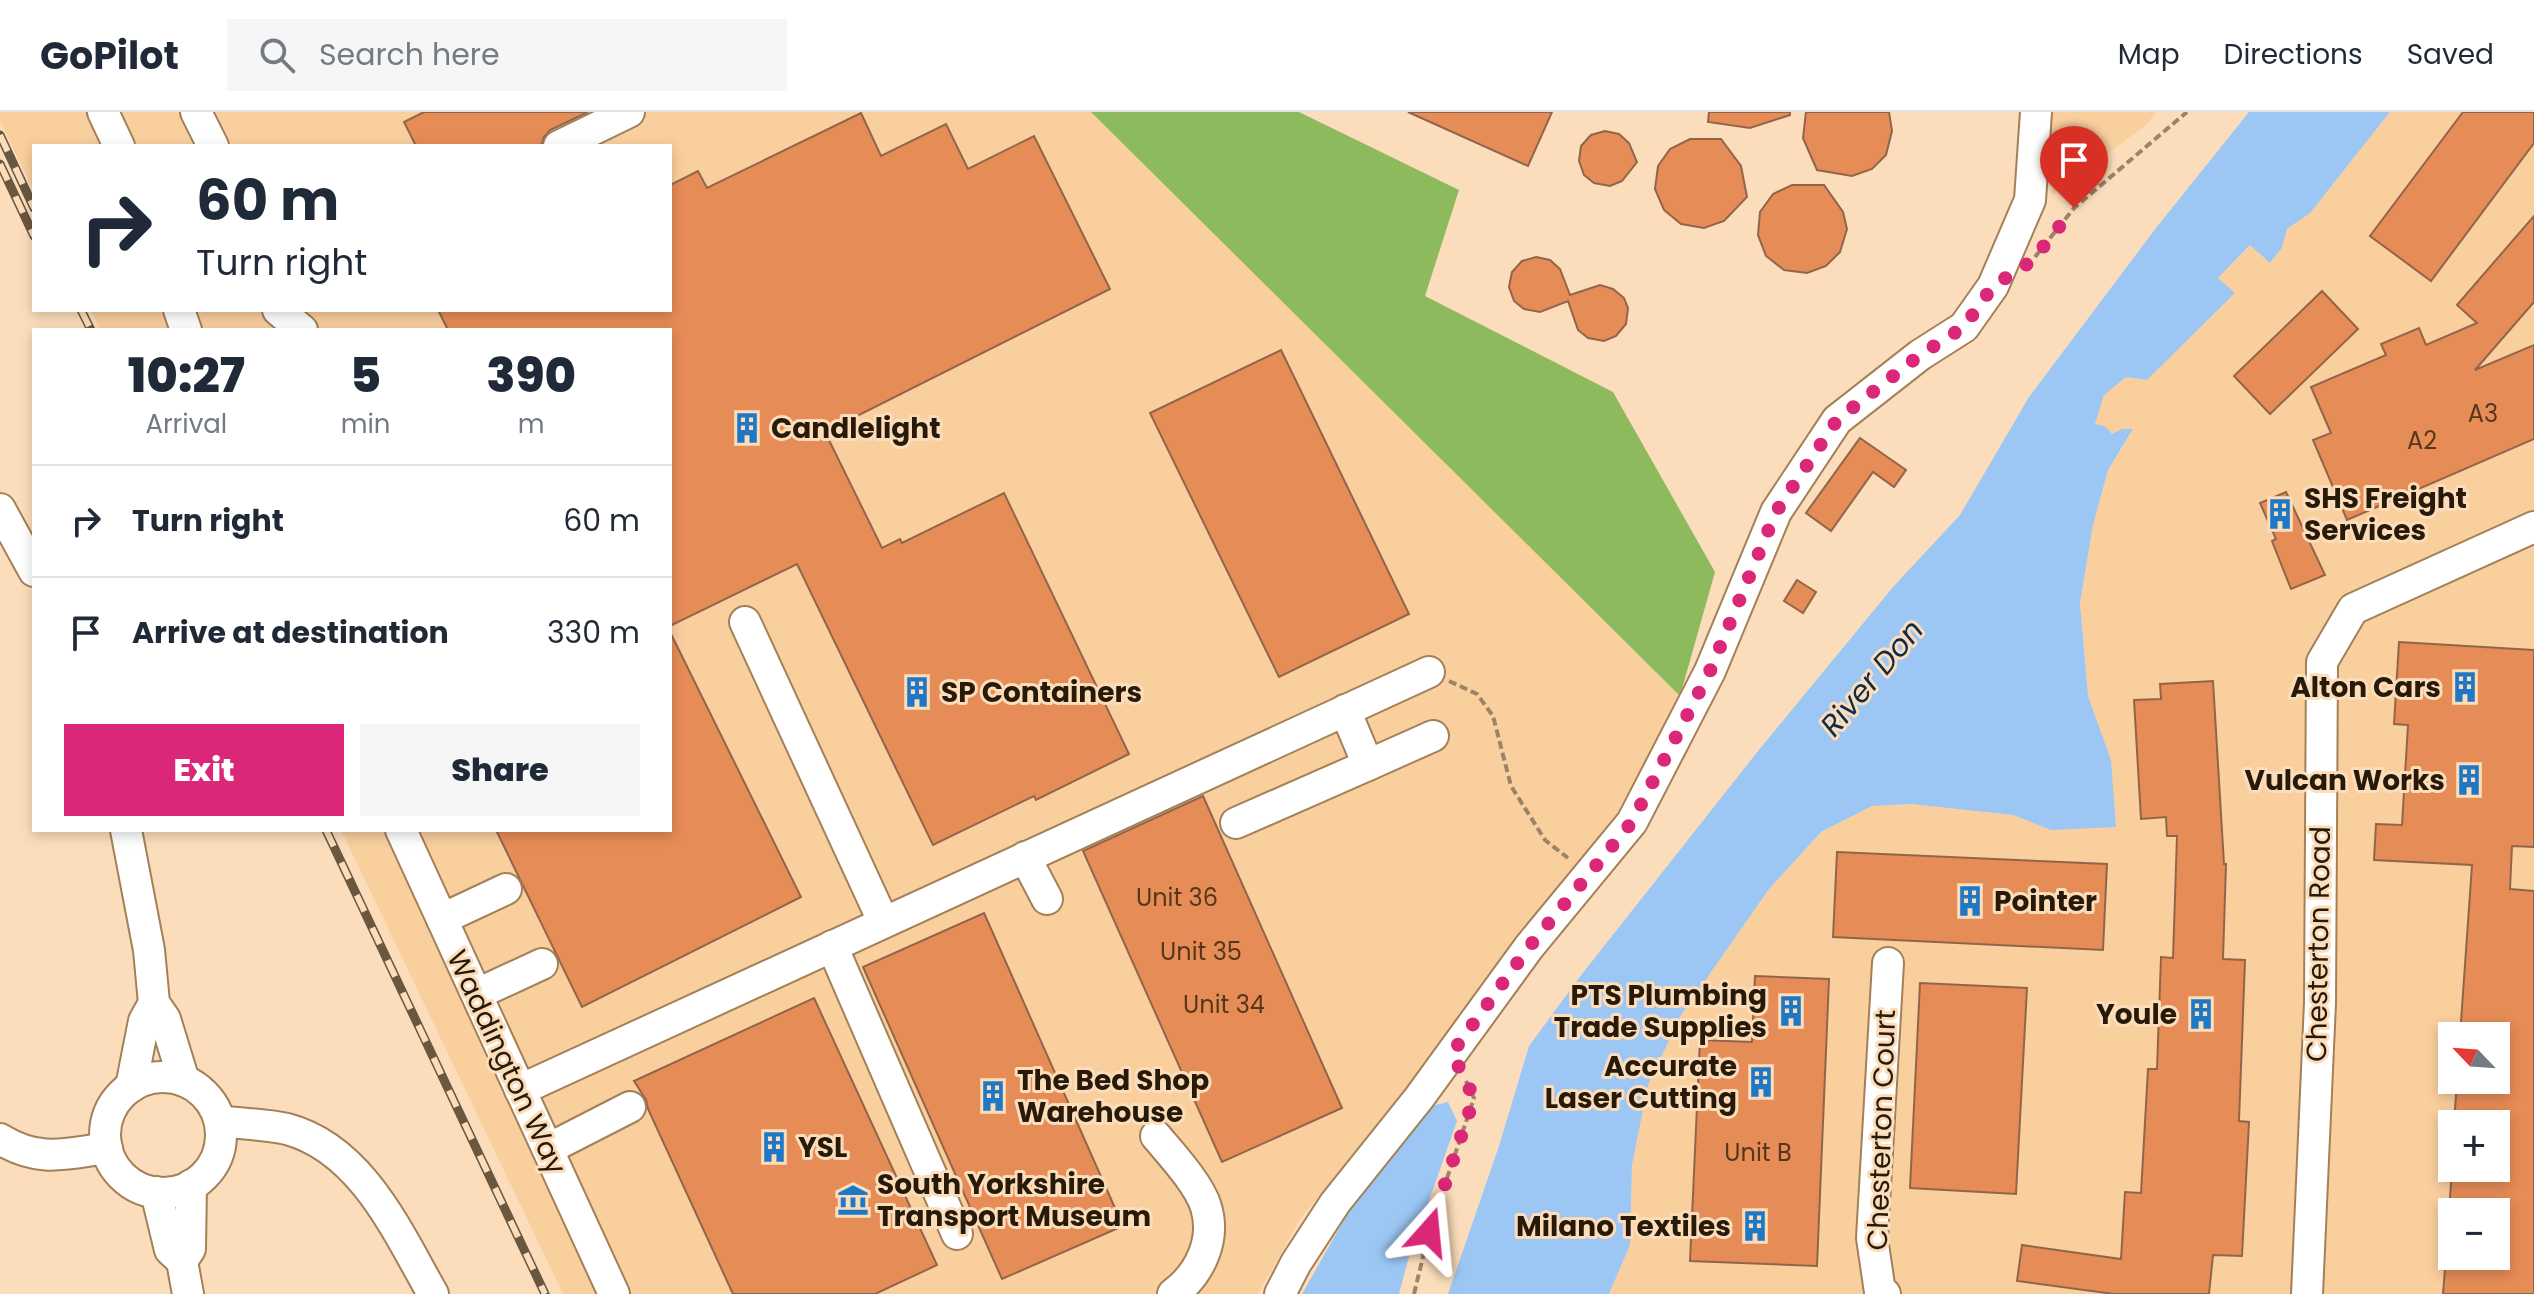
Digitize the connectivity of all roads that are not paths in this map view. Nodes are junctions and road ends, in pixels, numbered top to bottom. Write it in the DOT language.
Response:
graph roads {
  1 [pos="103,112"];
  2 [pos="196,112"];
  3 [pos="629,112"];
  4 [pos="2036,112"];
  5 [pos="118,144"];
  6 [pos="212,144"];
  7 [pos="563,144"];
  8 [pos="280,312"];
  9 [pos="300,328"];
  10 [pos="0,509"];
  11 [pos="2534,527"];
  12 [pos="32,567"];
  13 [pos="745,622"];
  14 [pos="1429,672"];
  15 [pos="1345,710"];
  16 [pos="1433,736"];
  17 [pos="1368,765"];
  18 [pos="1236,823"];
  19 [pos="126,832"];
  20 [pos="402,832"];
  21 [pos="1025,857"];
  22 [pos="506,889"];
  23 [pos="1047,899"];
  24 [pos="442,919"];
  25 [pos="883,921"];
  26 [pos="832,946"];
  27 [pos="1888,963"];
  28 [pos="542,964"];
  29 [pos="477,994"];
  30 [pos="154,1003"];
  31 [pos="184,1081"];
  32 [pos="131,1087"];
  33 [pos="520,1090"];
  34 [pos="630,1107"];
  35 [pos="220,1121"];
  36 [pos="1156,1136"];
  37 [pos="0,1139"];
  38 [pos="107,1148"];
  39 [pos="548,1149"];
  40 [pos="191,1185"];
  41 [pos="156,1192"];
  42 [pos="957,1234"];
  43 [pos="182,1261"];
  44 [pos="188,1294"];
  45 [pos="433,1294"];
  46 [pos="614,1294"];
  47 [pos="1173,1294"];
  48 [pos="1280,1294"];
  49 [pos="1885,1294"];
  50 [pos="2307,1294"];
  1 -- 5 [label="street"];
  2 -- 6 [label="street"];
  3 -- 7 [label="street"];
  4 -- 48 [label="street"];
  8 -- 9 [label="street"];
  10 -- 12 [label="street"];
  11 -- 50 [label="street, Chesterton Road"];
  13 -- 25 [label="street"];
  14 -- 15 [label="street"];
  15 -- 17 [label="street"];
  15 -- 21 [label="street"];
  16 -- 17 [label="street"];
  17 -- 18 [label="street"];
  19 -- 30 [label="street"];
  20 -- 24 [label="street, Waddington Way"];
  21 -- 23 [label="street"];
  21 -- 25 [label="street"];
  22 -- 24 [label="street"];
  24 -- 29 [label="street, Waddington Way"];
  25 -- 26 [label="street"];
  26 -- 33 [label="street"];
  26 -- 42 [label="street"];
  27 -- 49 [label="street, Chesterton Court"];
  28 -- 29 [label="street"];
  29 -- 33 [label="street, Waddington Way"];
  30 -- 31 [label="street"];
  30 -- 32 [label="street"];
  31 -- 32 [label="street"];
  31 -- 35 [label="street"];
  32 -- 38 [label="street"];
  33 -- 39 [label="street, Waddington Way"];
  34 -- 39 [label="street"];
  35 -- 40 [label="street"];
  35 -- 45 [label="street"];
  36 -- 47 [label="street"];
  37 -- 38 [label="street"];
  38 -- 41 [label="street"];
  39 -- 46 [label="street, Waddington Way"];
  40 -- 41 [label="street"];
  40 -- 43 [label="street"];
  41 -- 43 [label="street"];
  43 -- 44 [label="street"];
}
